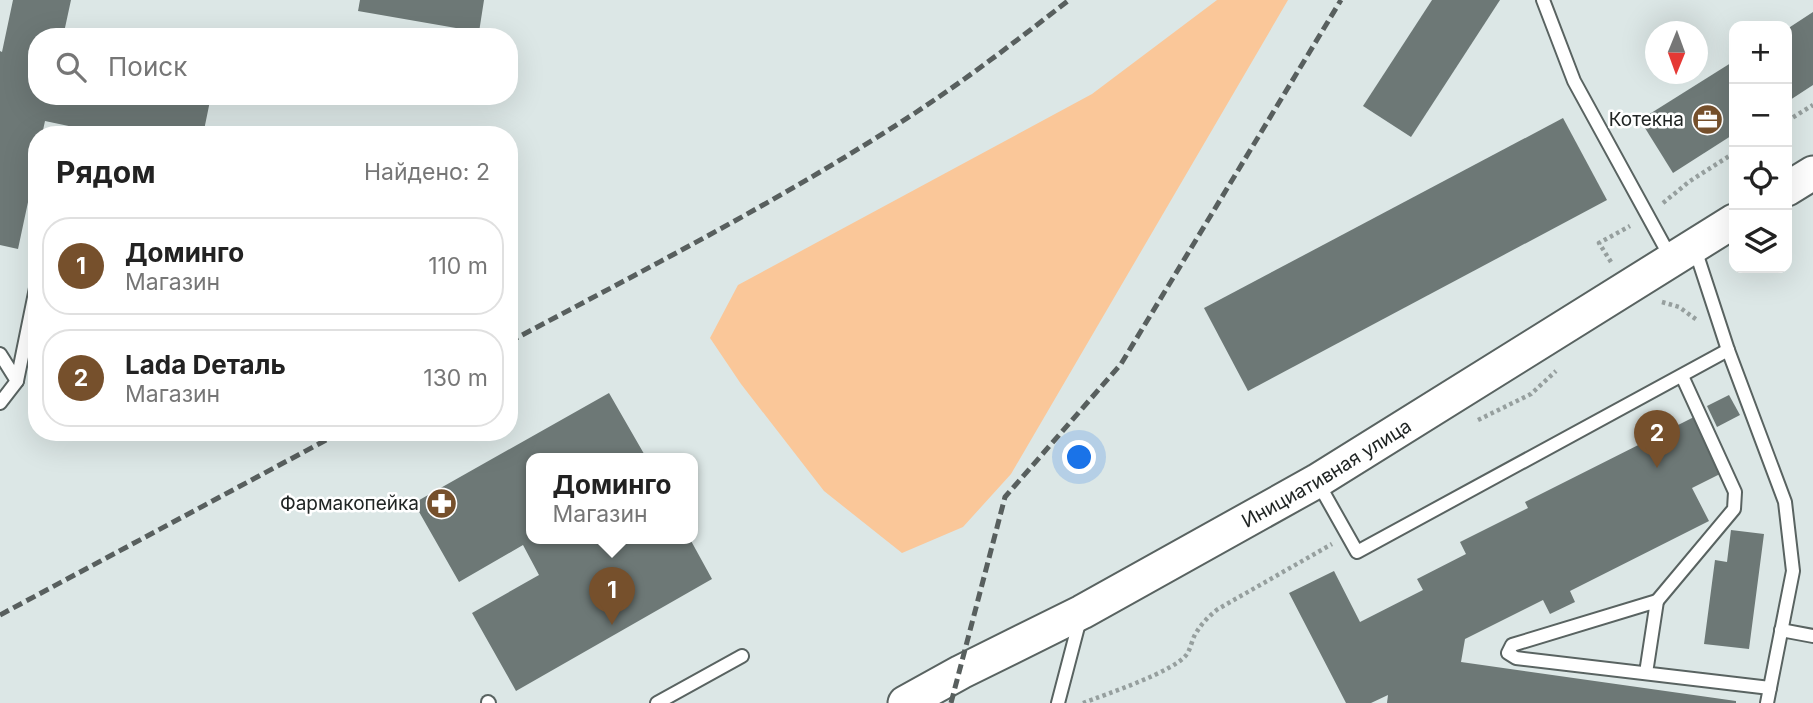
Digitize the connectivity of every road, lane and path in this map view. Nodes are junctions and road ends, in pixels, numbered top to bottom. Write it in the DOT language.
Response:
graph roads {
  1 [pos="1543,0"];
  2 [pos="1813,105"];
  3 [pos="1792,118"];
  4 [pos="1729,156"];
  5 [pos="1813,173"];
  6 [pos="1792,186"];
  7 [pos="1648,215"];
  8 [pos="1729,224"];
  9 [pos="1683,253"];
  10 [pos="1659,301"];
  11 [pos="28,327"];
  12 [pos="1728,350"];
  13 [pos="0,354"];
  14 [pos="1714,358"];
  15 [pos="1682,376"];
  16 [pos="17,381"];
  17 [pos="0,403"];
  18 [pos="1317,481"];
  19 [pos="1348,535"];
  20 [pos="1657,601"];
  21 [pos="1082,612"];
  22 [pos="1781,630"];
  23 [pos="1813,636"];
  24 [pos="742,656"];
  25 [pos="1646,673"];
  26 [pos="1770,688"];
  27 [pos="657,703"];
  28 [pos="905,703"];
  29 [pos="1058,703"];
  30 [pos="1083,703"];
  31 [pos="1767,703"];
  1 -- 7 [label="lane"];
  2 -- 3 [label="path"];
  4 -- 7 [label="path"];
  5 -- 6 [label="main road"];
  7 -- 9 [label="lane"];
  8 -- 9 [label="main road, Инициативная улица"];
  9 -- 12 [label="lane"];
  9 -- 18 [label="main road, Инициативная улица"];
  10 -- 14 [label="path"];
  11 -- 16 [label="lane"];
  12 -- 14 [label="lane"];
  12 -- 22 [label="lane"];
  13 -- 16 [label="lane"];
  14 -- 15 [label="lane"];
  15 -- 19 [label="lane"];
  15 -- 20 [label="lane"];
  16 -- 17 [label="lane"];
  18 -- 19 [label="lane"];
  18 -- 21 [label="main road, Инициативная улица"];
  19 -- 30 [label="path"];
  20 -- 25 [label="lane"];
  20 -- 25 [label="lane"];
  21 -- 28 [label="main road, Инициативная улица"];
  21 -- 29 [label="lane"];
  22 -- 23 [label="lane"];
  22 -- 26 [label="lane"];
  24 -- 27 [label="lane"];
  25 -- 26 [label="lane"];
  26 -- 31 [label="lane"];
}
